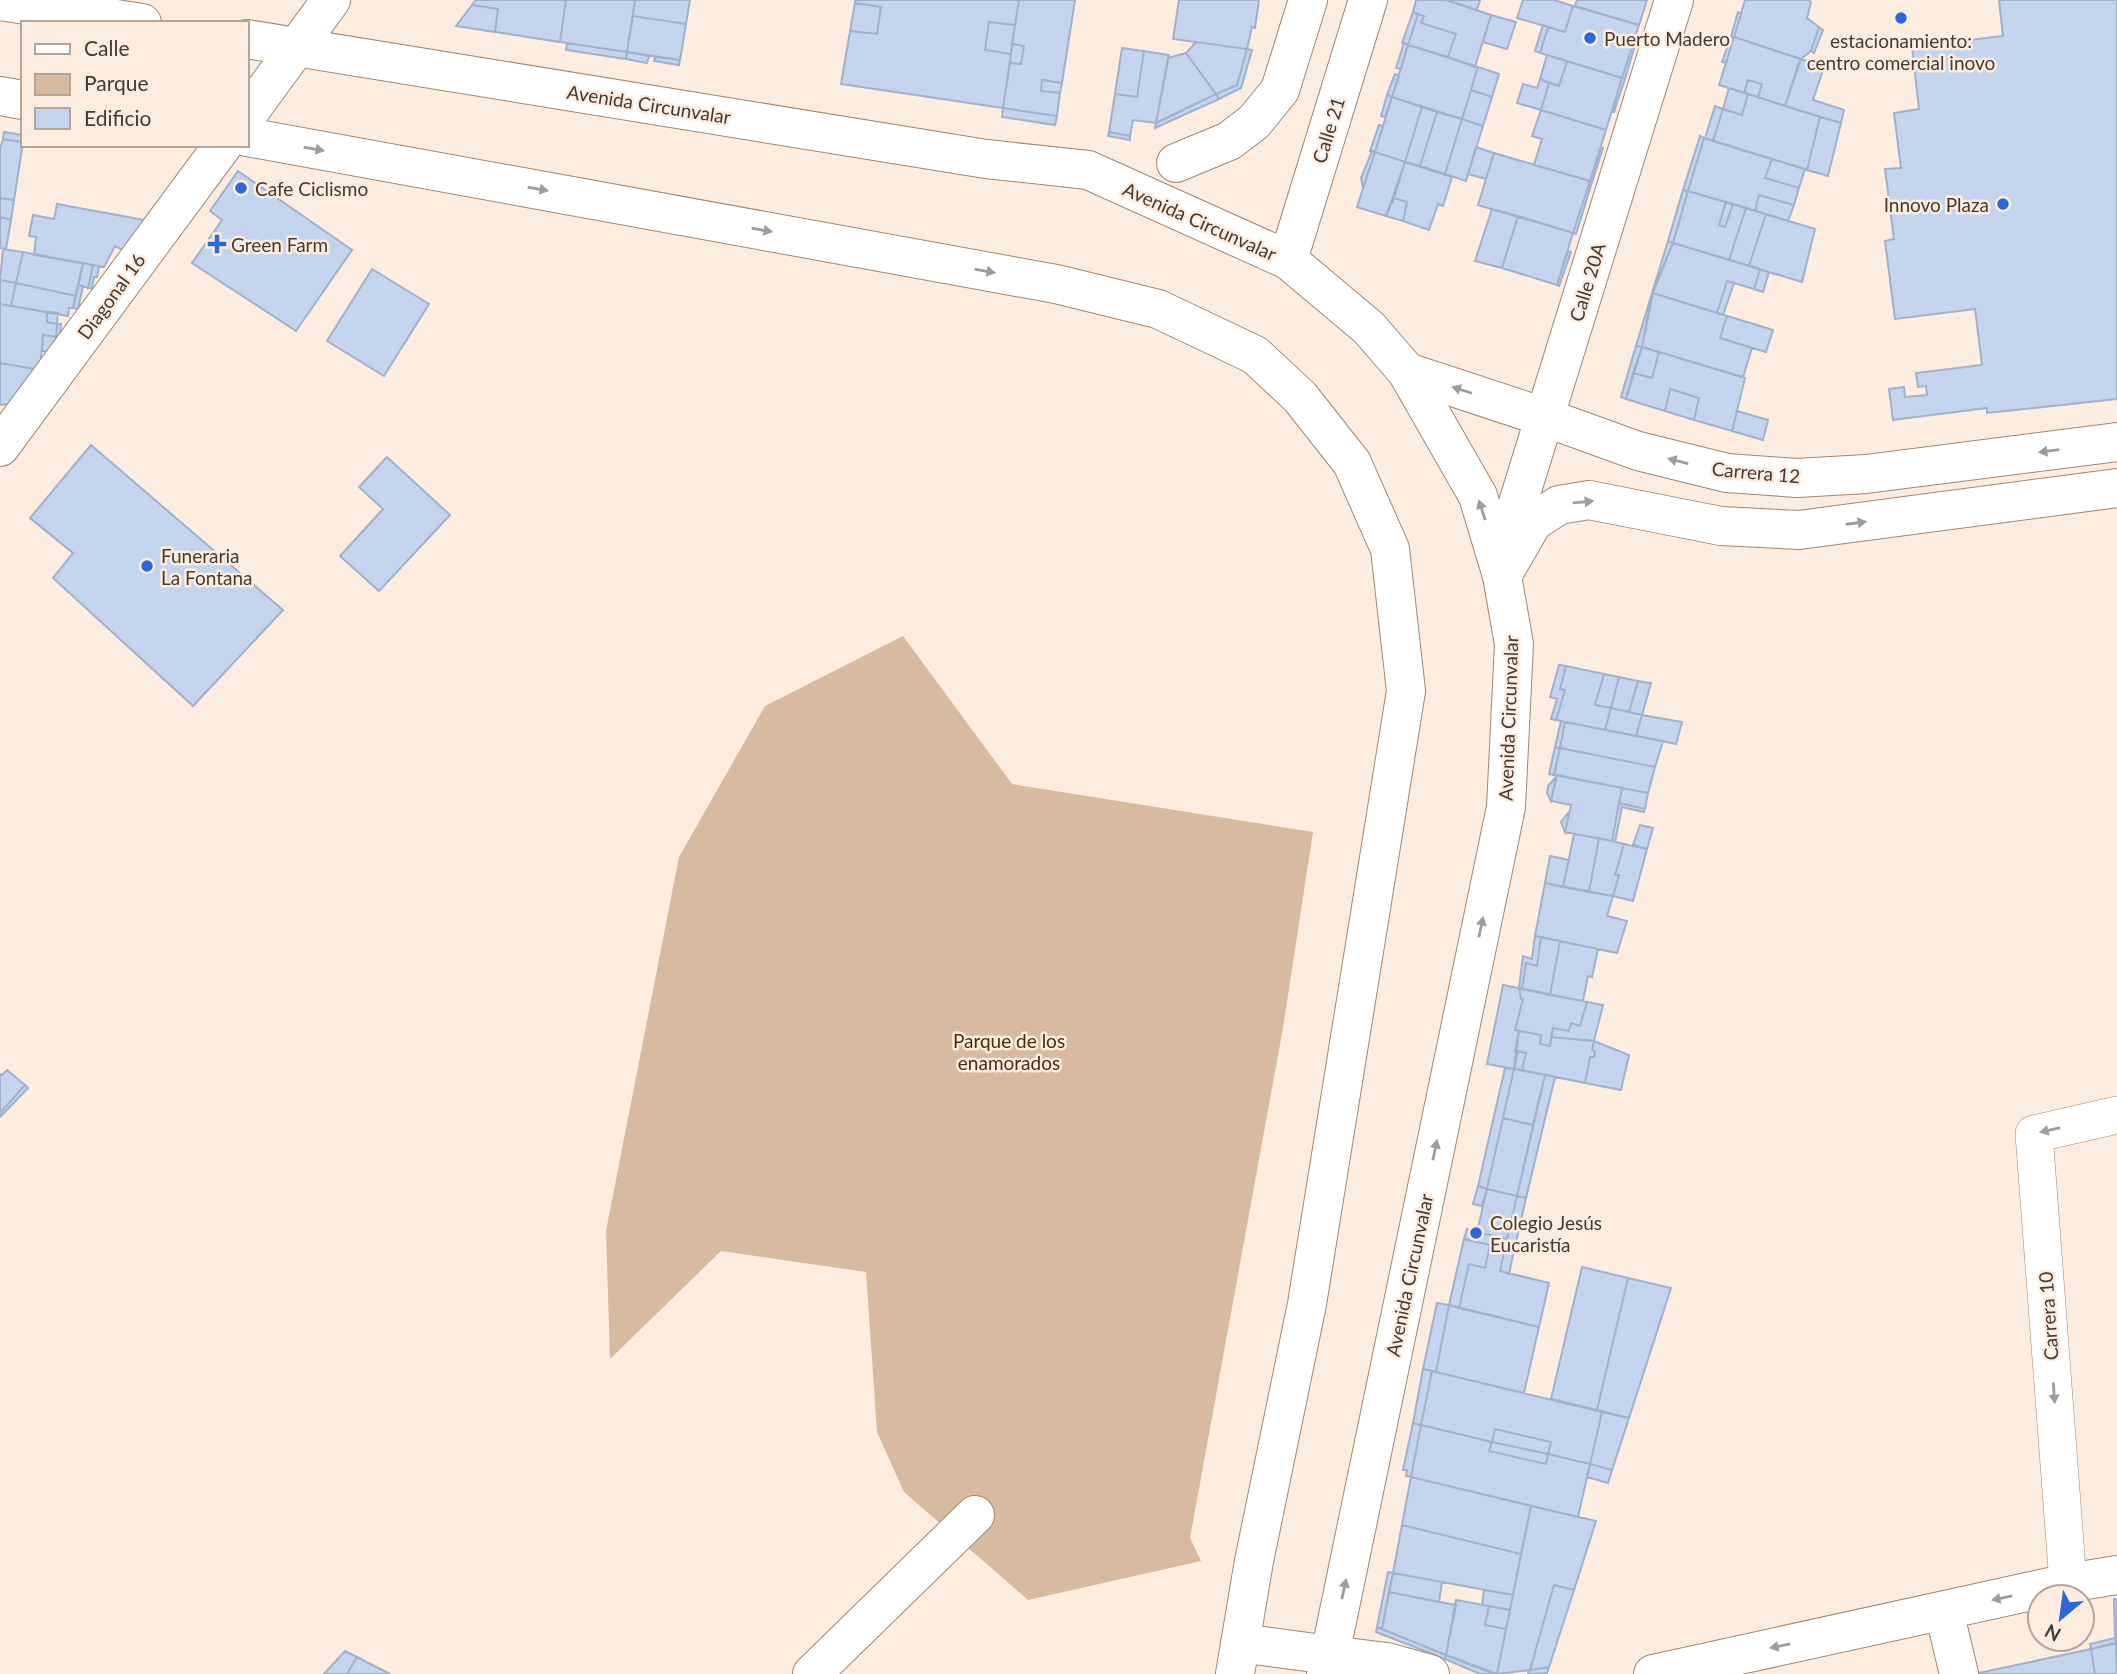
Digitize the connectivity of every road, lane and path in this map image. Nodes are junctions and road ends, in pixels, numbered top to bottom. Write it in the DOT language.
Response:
graph roads {
  1 [pos="331,0"];
  2 [pos="1308,0"];
  3 [pos="1367,0"];
  4 [pos="1674,0"];
  5 [pos="0,1"];
  6 [pos="129,21"];
  7 [pos="248,39"];
  8 [pos="298,47"];
  9 [pos="0,96"];
  10 [pos="21,100"];
  11 [pos="248,114"];
  12 [pos="248,137"];
  13 [pos="222,147"];
  14 [pos="1176,163"];
  15 [pos="1288,260"];
  16 [pos="1407,372"];
  17 [pos="1544,416"];
  18 [pos="2117,442"];
  19 [pos="0,447"];
  20 [pos="1797,478"];
  21 [pos="2117,488"];
  22 [pos="1799,530"];
  23 [pos="1501,570"];
  24 [pos="2117,1115"];
  25 [pos="975,1515"];
  26 [pos="2117,1575"];
  27 [pos="2068,1583"];
  28 [pos="2026,1592"];
  29 [pos="1944,1611"];
  30 [pos="1238,1658"];
  31 [pos="1328,1665"];
  32 [pos="813,1674"];
  33 [pos="1430,1674"];
  34 [pos="1653,1674"];
  35 [pos="1959,1674"];
  1 -- 8 [label="main road"];
  2 -- 14 [label="main road"];
  3 -- 15 [label="main road, Calle 21"];
  4 -- 17 [label="main road, Calle 20A"];
  5 -- 6 [label="main road"];
  7 -- 8 [label="main road, Avenida Circunvalar"];
  8 -- 11 [label="main road"];
  8 -- 15 [label="main road, Avenida Circunvalar"];
  9 -- 10 [label="main road"];
  12 -- 30 [label="main road, one-way"];
  13 -- 19 [label="main road, Diagonal 16"];
  15 -- 16 [label="main road, Avenida Circunvalar"];
  17 -- 16 [label="main road, Carrera 12, one-way"];
  23 -- 16 [label="main road, Avenida Circunvalar, one-way"];
  20 -- 17 [label="main road, Carrera 12, one-way"];
  17 -- 23 [label="main road, Calle 20A"];
  18 -- 20 [label="main road, Carrera 12, one-way"];
  20 -- 22 [label="main road"];
  22 -- 21 [label="main road, one-way"];
  23 -- 22 [label="main road, one-way"];
  31 -- 23 [label="main road, Avenida Circunvalar, one-way"];
  24 -- 27 [label="street, Carrera 10, one-way"];
  25 -- 32 [label="main road"];
  26 -- 27 [label="main road"];
  28 -- 29 [label="main road, one-way"];
  29 -- 34 [label="main road, one-way"];
  29 -- 35 [label="main road"];
  30 -- 31 [label="main road"];
  31 -- 33 [label="main road"];
}
